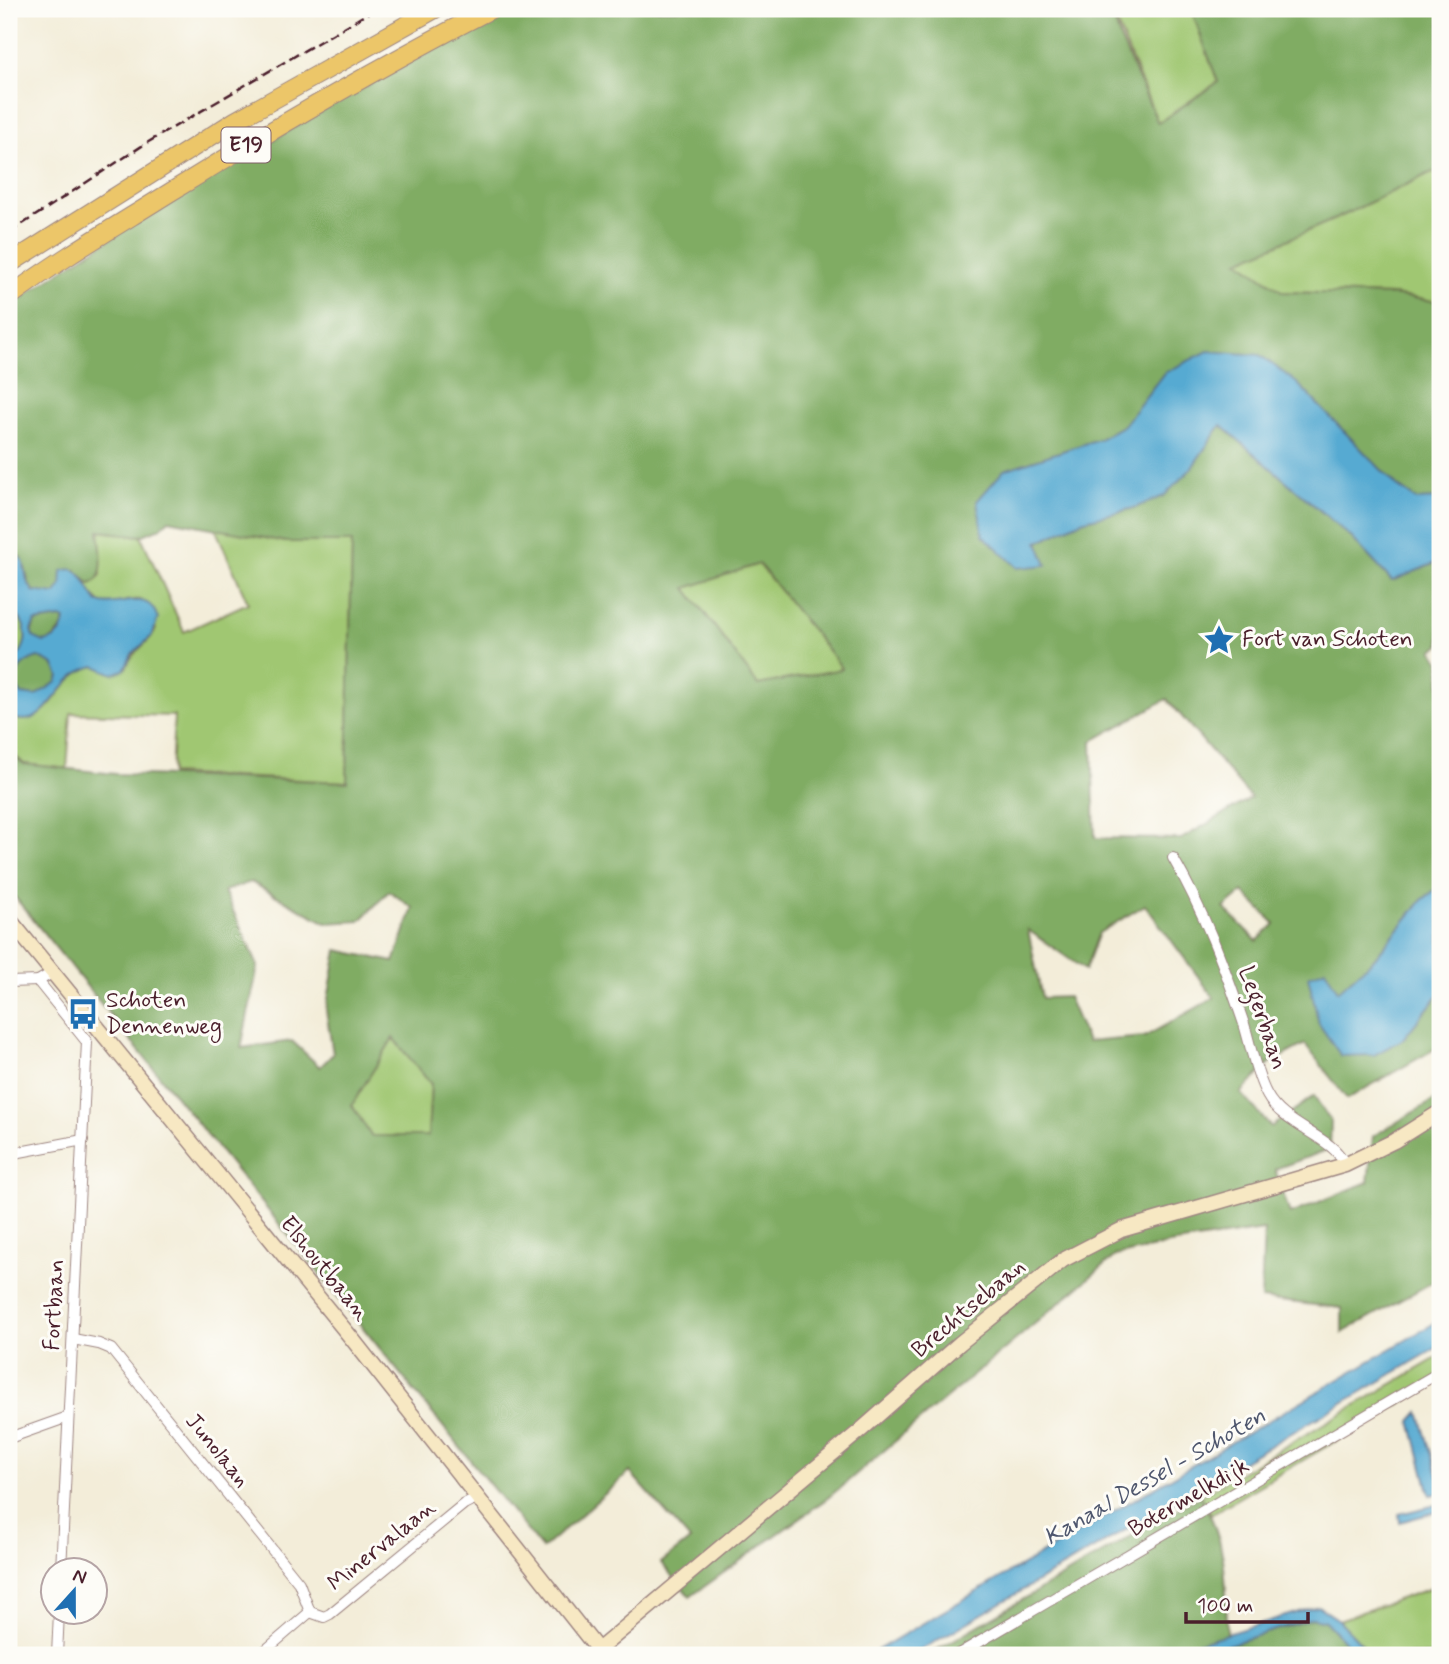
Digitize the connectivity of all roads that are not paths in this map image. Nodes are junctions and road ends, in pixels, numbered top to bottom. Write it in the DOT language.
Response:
graph roads {
  1 [pos="435,9"];
  2 [pos="491,9"];
  3 [pos="9,264"];
  4 [pos="9,297"];
  5 [pos="1173,858"];
  6 [pos="9,919"];
  7 [pos="52,973"];
  8 [pos="38,981"];
  9 [pos="9,982"];
  10 [pos="1440,1112"];
  11 [pos="83,1140"];
  12 [pos="9,1154"];
  13 [pos="1345,1165"];
  14 [pos="73,1339"];
  15 [pos="1440,1372"];
  16 [pos="68,1417"];
  17 [pos="9,1438"];
  18 [pos="478,1497"];
  19 [pos="62,1556"];
  20 [pos="310,1612"];
  21 [pos="58,1626"];
  22 [pos="598,1654"];
  23 [pos="57,1655"];
  24 [pos="260,1655"];
  25 [pos="957,1655"];
  1 -- 3 [label="highway, E19"];
  2 -- 4 [label="highway, E19"];
  5 -- 13 [label="street, Legerbaan"];
  6 -- 7 [label="main road, Elshoutbaan"];
  7 -- 8 [label="street"];
  7 -- 18 [label="main road, Elshoutbaan"];
  8 -- 9 [label="street"];
  8 -- 11 [label="street, Fortbaan"];
  10 -- 13 [label="main road, Brechtsebaan"];
  11 -- 12 [label="street"];
  11 -- 14 [label="street, Fortbaan"];
  13 -- 22 [label="main road, Brechtsebaan"];
  14 -- 16 [label="street, Fortbaan"];
  14 -- 20 [label="street, Junolaan"];
  15 -- 25 [label="street, Botermelkdijk"];
  16 -- 17 [label="street"];
  16 -- 19 [label="street, Fortbaan"];
  18 -- 20 [label="street, Minervalaan"];
  18 -- 22 [label="main road, Elshoutbaan"];
  20 -- 24 [label="street"];
  21 -- 23 [label="street"];
}
